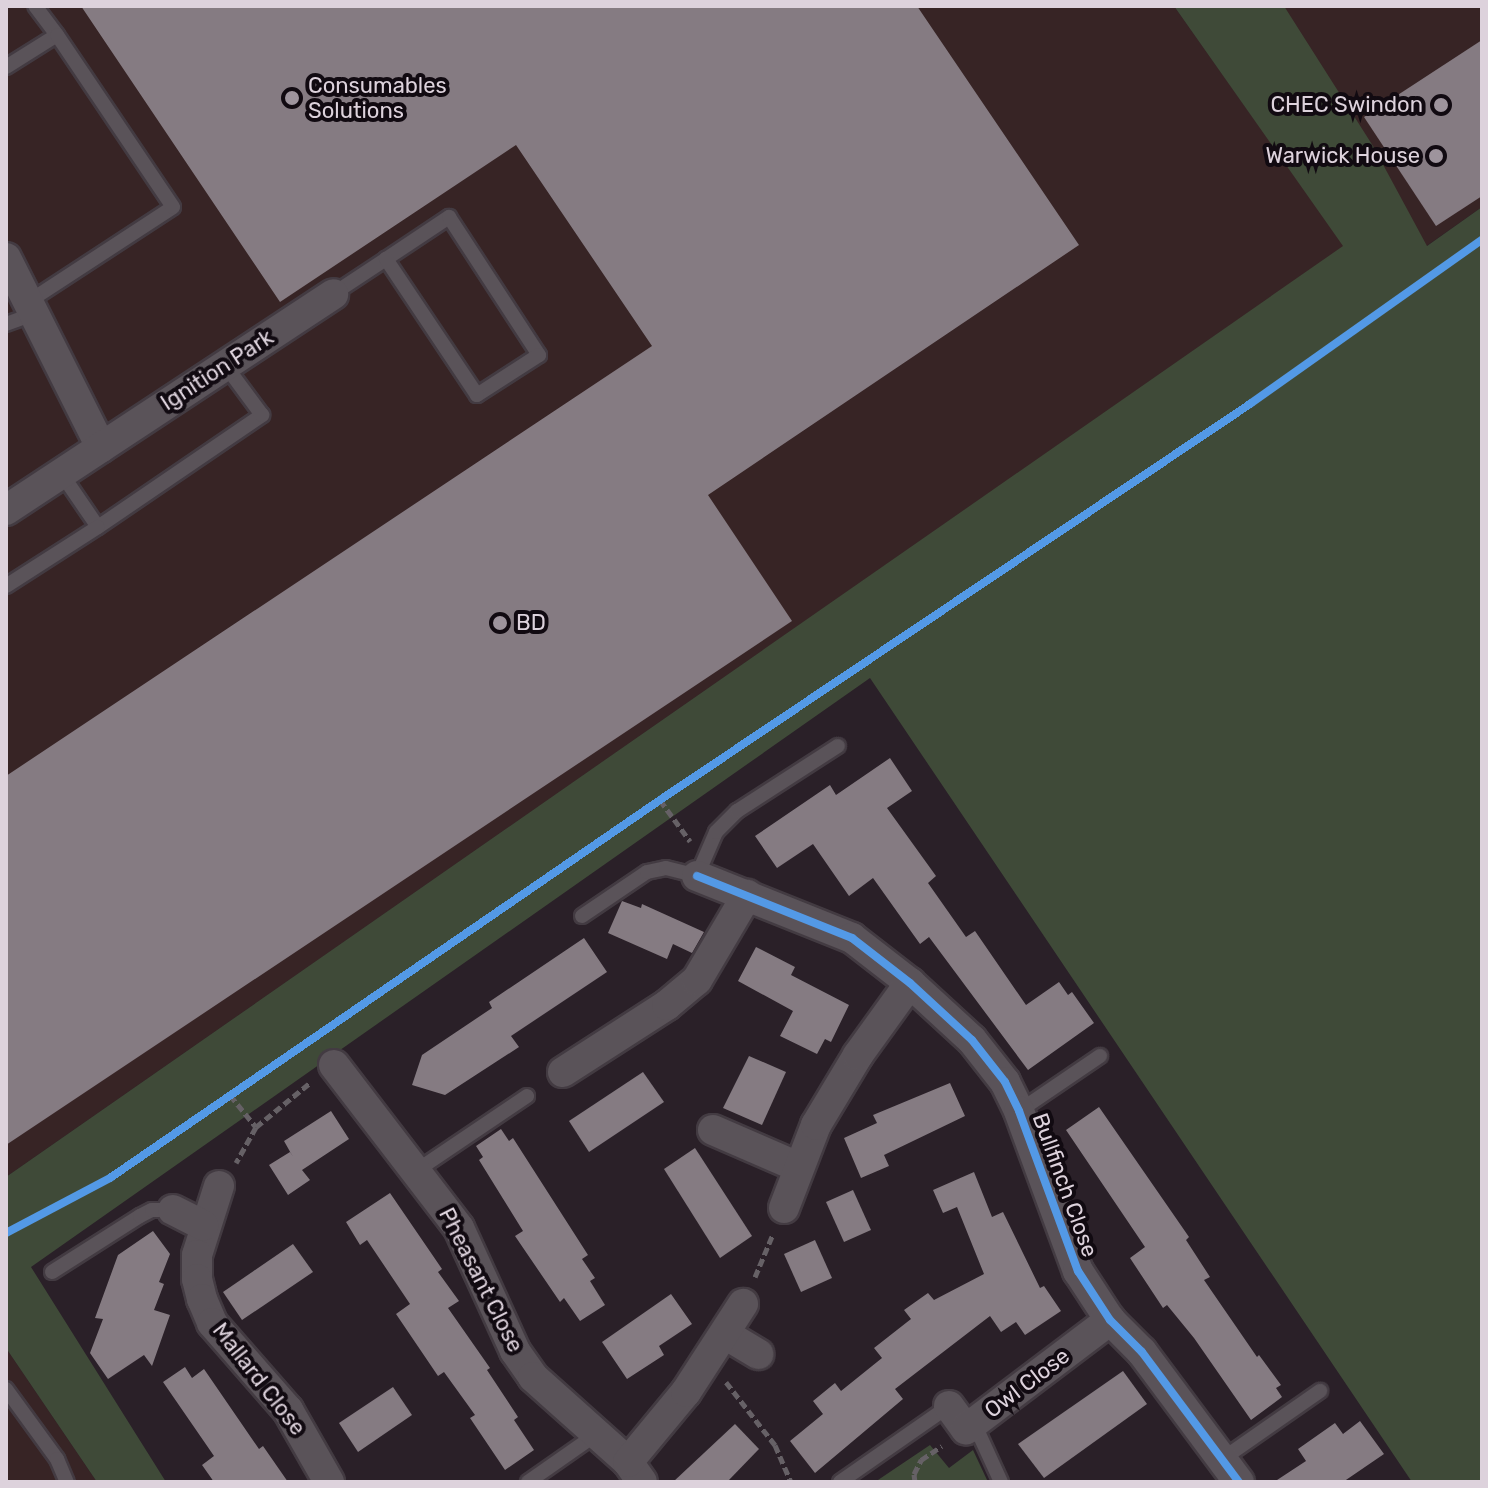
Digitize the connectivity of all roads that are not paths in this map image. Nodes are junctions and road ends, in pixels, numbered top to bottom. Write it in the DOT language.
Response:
graph roads {
  1 [pos="35,6"];
  2 [pos="57,35"];
  3 [pos="6,67"];
  4 [pos="6,258"];
  5 [pos="386,259"];
  6 [pos="333,294"];
  7 [pos="23,313"];
  8 [pos="225,365"];
  9 [pos="101,447"];
  10 [pos="61,473"];
  11 [pos="6,510"];
  12 [pos="98,527"];
  13 [pos="6,586"];
  14 [pos="838,746"];
  15 [pos="697,876"];
  16 [pos="747,895"];
  17 [pos="582,916"];
  18 [pos="910,983"];
  19 [pos="1100,1056"];
  20 [pos="334,1065"];
  21 [pos="563,1072"];
  22 [pos="527,1096"];
  23 [pos="1019,1111"];
  24 [pos="713,1130"];
  25 [pos="798,1167"];
  26 [pos="416,1171"];
  27 [pos="219,1186"];
  28 [pos="784,1208"];
  29 [pos="173,1210"];
  30 [pos="203,1225"];
  31 [pos="52,1272"];
  32 [pos="743,1304"];
  33 [pos="1110,1320"];
  34 [pos="725,1334"];
  35 [pos="758,1354"];
  36 [pos="6,1389"];
  37 [pos="1320,1391"];
  38 [pos="963,1419"];
  39 [pos="595,1435"];
  40 [pos="1230,1471"];
  41 [pos="635,1472"];
  42 [pos="67,1482"];
  43 [pos="329,1482"];
  44 [pos="528,1482"];
  45 [pos="840,1482"];
  46 [pos="1001,1482"];
  1 -- 2 [label="lane"];
  2 -- 3 [label="lane"];
  2 -- 7 [label="lane"];
  4 -- 7 [label="street"];
  5 -- 5 [label="lane"];
  5 -- 6 [label="lane"];
  6 -- 8 [label="street, Ignition Park"];
  7 -- 9 [label="street"];
  8 -- 9 [label="street, Ignition Park"];
  8 -- 12 [label="lane"];
  9 -- 10 [label="street, Ignition Park"];
  10 -- 11 [label="street, Ignition Park"];
  10 -- 12 [label="lane"];
  12 -- 13 [label="lane"];
  14 -- 15 [label="lane"];
  15 -- 16 [label="street, Bullfinch Close"];
  15 -- 17 [label="lane"];
  16 -- 18 [label="street, Bullfinch Close"];
  16 -- 21 [label="street"];
  18 -- 23 [label="street, Bullfinch Close"];
  18 -- 25 [label="street"];
  19 -- 23 [label="lane"];
  20 -- 26 [label="street, Pheasant Close"];
  22 -- 26 [label="lane"];
  23 -- 33 [label="street, Bullfinch Close"];
  24 -- 25 [label="street"];
  25 -- 28 [label="street"];
  26 -- 39 [label="street, Pheasant Close"];
  27 -- 30 [label="street, Mallard Close"];
  29 -- 30 [label="street"];
  29 -- 31 [label="lane"];
  30 -- 43 [label="street, Mallard Close"];
  32 -- 34 [label="street"];
  33 -- 38 [label="street, Owl Close"];
  33 -- 40 [label="street, Bullfinch Close"];
  34 -- 35 [label="street"];
  34 -- 41 [label="street"];
  36 -- 42 [label="lane"];
  37 -- 40 [label="lane"];
  38 -- 45 [label="lane"];
  38 -- 46 [label="lane"];
  39 -- 41 [label="street, Pheasant Close"];
  39 -- 44 [label="lane"];
}
